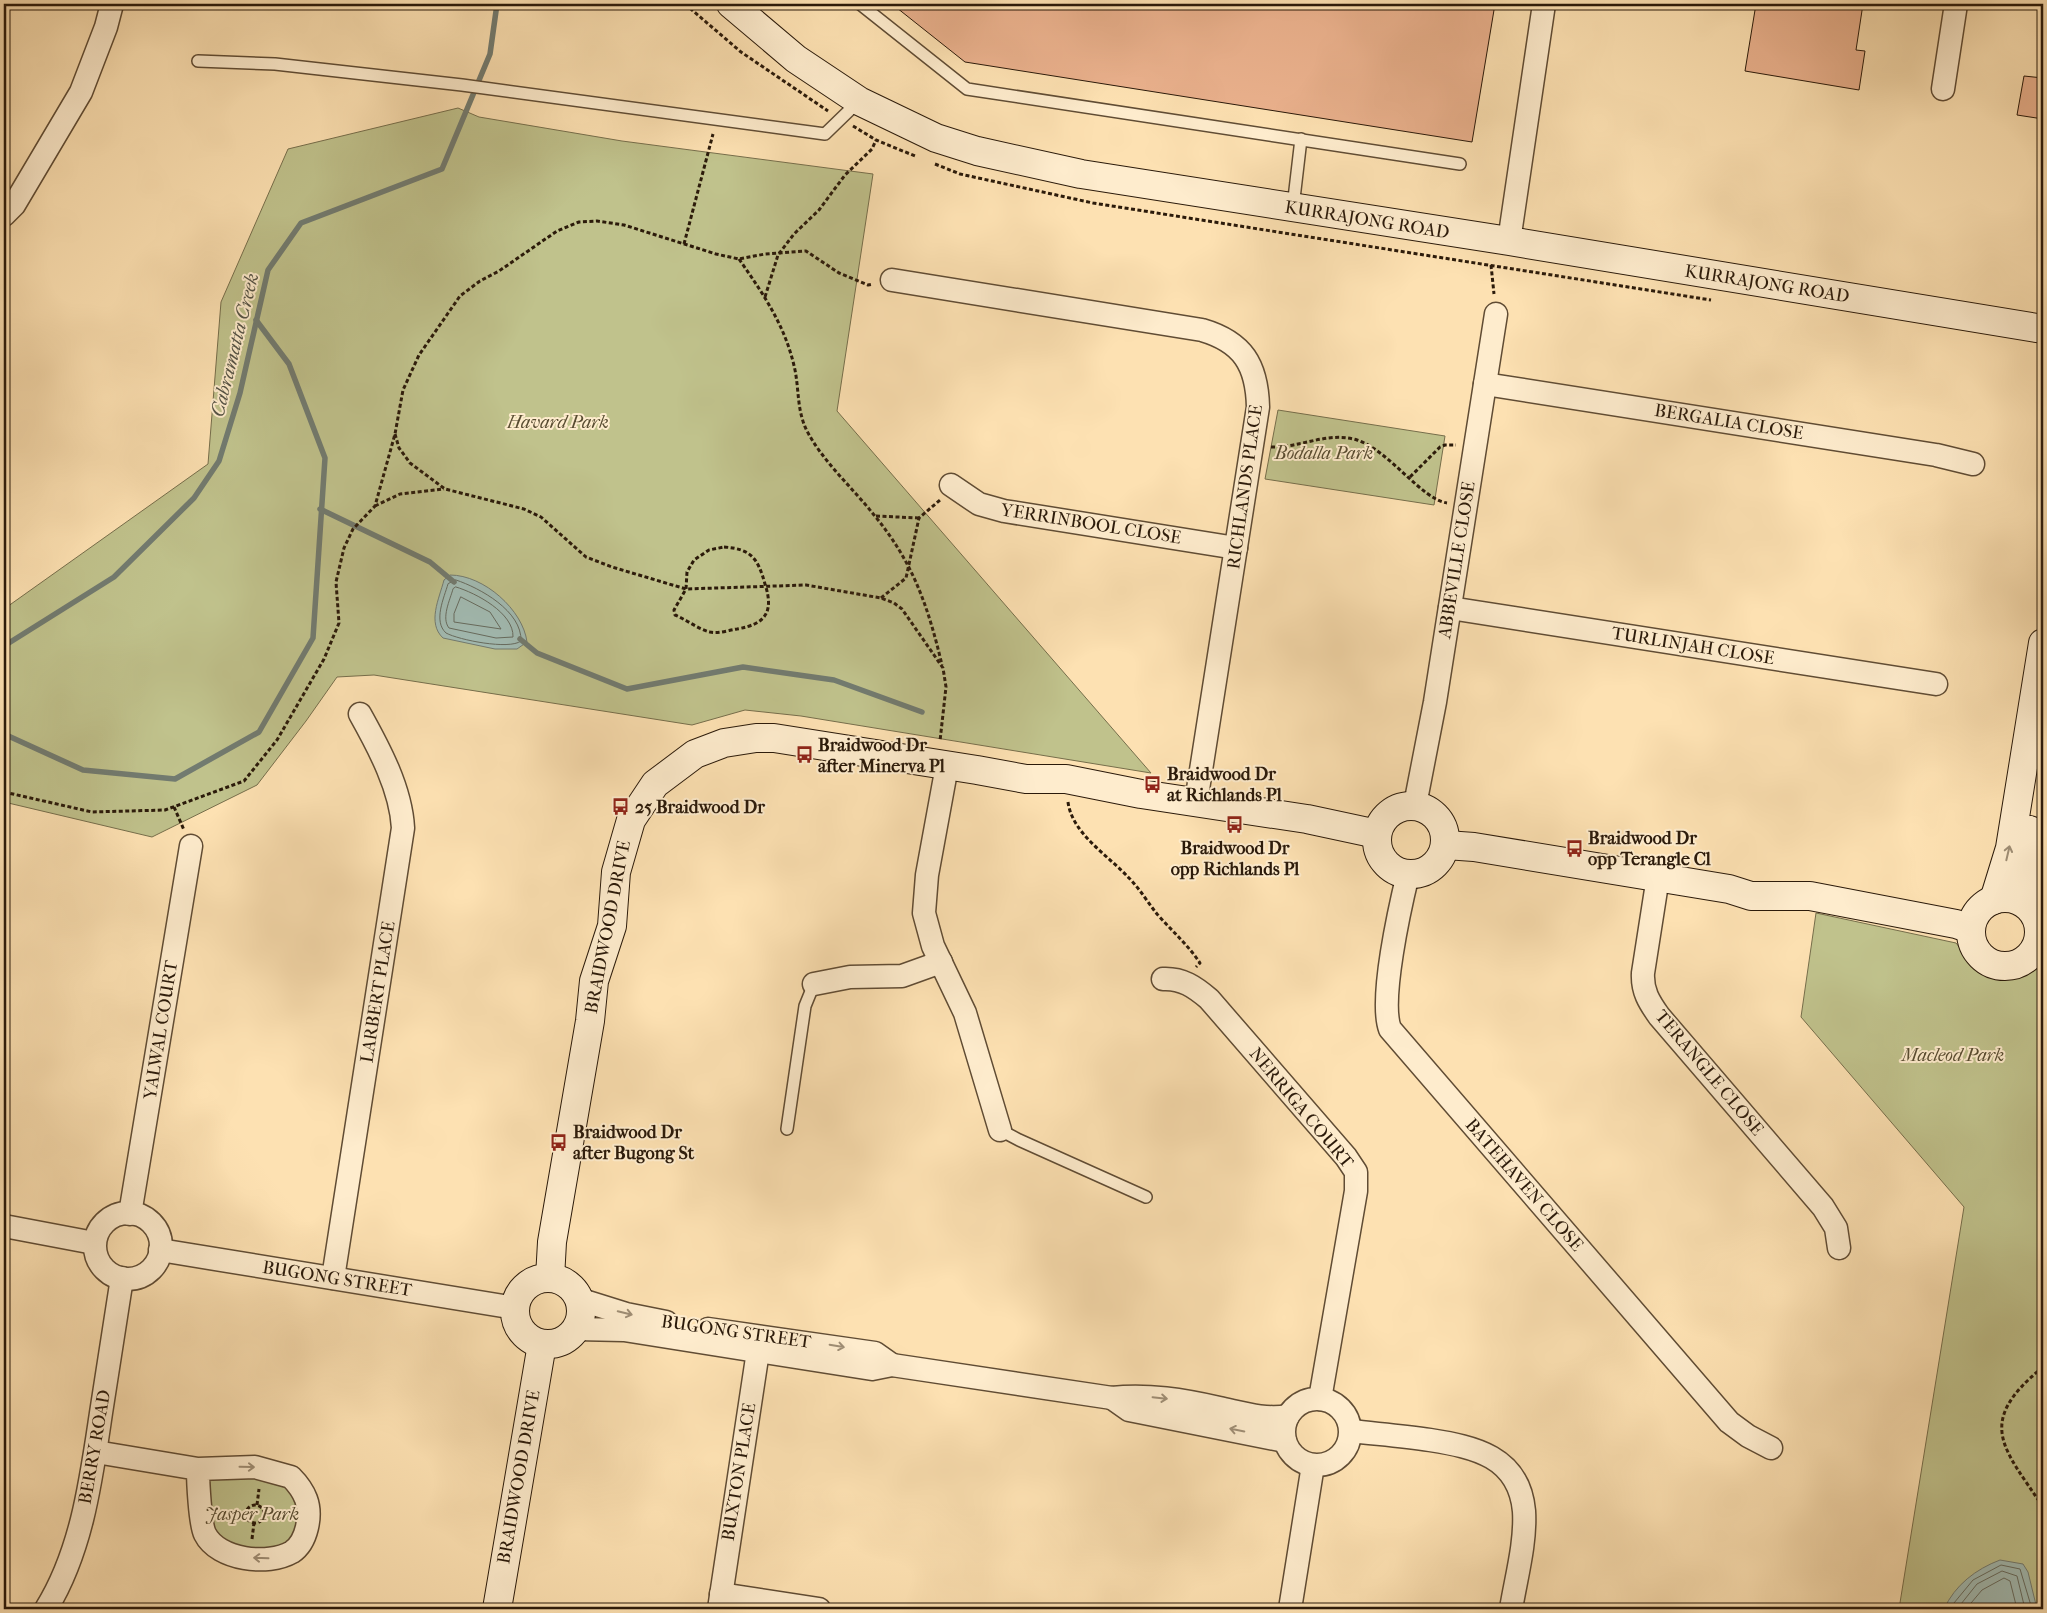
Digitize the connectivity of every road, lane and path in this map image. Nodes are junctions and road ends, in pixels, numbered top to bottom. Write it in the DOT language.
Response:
graph roads {
  1 [pos="112,4"];
  2 [pos="731,4"];
  3 [pos="860,4"];
  4 [pos="1544,4"];
  5 [pos="1956,4"];
  6 [pos="198,61"];
  7 [pos="1943,89"];
  8 [pos="859,101"];
  9 [pos="716,120"];
  10 [pos="1301,139"];
  11 [pos="876,140"];
  12 [pos="1460,164"];
  13 [pos="1293,209"];
  14 [pos="4,215"];
  15 [pos="1509,242"];
  16 [pos="684,244"];
  17 [pos="1358,245"];
  18 [pos="780,252"];
  19 [pos="739,259"];
  20 [pos="1491,265"];
  21 [pos="892,280"];
  22 [pos="765,298"];
  23 [pos="1716,300"];
  24 [pos="1496,314"];
  25 [pos="2043,329"];
  26 [pos="1485,384"];
  27 [pos="395,434"];
  28 [pos="1252,446"];
  29 [pos="1474,447"];
  30 [pos="1973,464"];
  31 [pos="1410,477"];
  32 [pos="951,485"];
  33 [pos="446,488"];
  34 [pos="375,506"];
  35 [pos="1465,506"];
  36 [pos="876,516"];
  37 [pos="919,518"];
  38 [pos="1236,548"];
  39 [pos="908,563"];
  40 [pos="766,586"];
  41 [pos="686,589"];
  42 [pos="881,598"];
  43 [pos="1450,608"];
  44 [pos="2043,643"];
  45 [pos="943,668"];
  46 [pos="1936,684"];
  47 [pos="360,714"];
  48 [pos="2043,750"];
  49 [pos="943,754"];
  50 [pos="1066,779"];
  51 [pos="4,792"];
  52 [pos="1196,802"];
  53 [pos="1415,805"];
  54 [pos="1377,834"];
  55 [pos="1446,845"];
  56 [pos="191,846"];
  57 [pos="1408,874"];
  58 [pos="1658,877"];
  59 [pos="1994,900"];
  60 [pos="2031,909"];
  61 [pos="1971,929"];
  62 [pos="2041,935"];
  63 [pos="940,962"];
  64 [pos="1172,980"];
  65 [pos="814,984"];
  66 [pos="787,1129"];
  67 [pos="1000,1130"];
  68 [pos="1146,1197"];
  69 [pos="130,1214"];
  70 [pos="4,1226"];
  71 [pos="94,1243"];
  72 [pos="1839,1248"];
  73 [pos="160,1250"];
  74 [pos="122,1278"];
  75 [pos="333,1278"];
  76 [pos="550,1278"];
  77 [pos="578,1299"];
  78 [pos="515,1308"];
  79 [pos="576,1329"];
  80 [pos="542,1344"];
  81 [pos="759,1344"];
  82 [pos="2043,1367"];
  83 [pos="1112,1398"];
  84 [pos="1320,1399"];
  85 [pos="1288,1416"];
  86 [pos="1350,1431"];
  87 [pos="1285,1441"];
  88 [pos="1771,1448"];
  89 [pos="96,1452"];
  90 [pos="1313,1465"];
  91 [pos="198,1469"];
  92 [pos="2043,1507"];
  93 [pos="254,1523"];
  94 [pos="720,1602"];
  95 [pos="46,1609"];
  96 [pos="497,1609"];
  97 [pos="818,1609"];
  98 [pos="1290,1609"];
  99 [pos="1511,1609"];
  1 -- 14 [label="street"];
  2 -- 8 [label="street, KURRAJONG ROAD"];
  3 -- 10 [label="lane"];
  4 -- 15 [label="street"];
  5 -- 7 [label="street"];
  6 -- 9 [label="lane"];
  8 -- 9 [label="lane"];
  8 -- 13 [label="street, KURRAJONG ROAD"];
  9 -- 16 [label="path"];
  10 -- 12 [label="lane"];
  10 -- 13 [label="lane"];
  11 -- 18 [label="path"];
  13 -- 15 [label="street, KURRAJONG ROAD"];
  15 -- 25 [label="street, KURRAJONG ROAD"];
  16 -- 19 [label="path"];
  16 -- 27 [label="path"];
  17 -- 20 [label="path"];
  18 -- 19 [label="path"];
  18 -- 21 [label="path"];
  18 -- 22 [label="path"];
  19 -- 22 [label="path"];
  20 -- 23 [label="path"];
  20 -- 24 [label="path"];
  21 -- 28 [label="street, RICHLANDS PLACE"];
  22 -- 36 [label="path"];
  24 -- 26 [label="street, ABBEVILLE CLOSE"];
  26 -- 29 [label="street, ABBEVILLE CLOSE"];
  26 -- 30 [label="street, BERGALIA CLOSE"];
  27 -- 33 [label="path"];
  27 -- 34 [label="path"];
  28 -- 31 [label="path"];
  28 -- 38 [label="street, RICHLANDS PLACE"];
  29 -- 31 [label="path"];
  29 -- 35 [label="street, ABBEVILLE CLOSE"];
  31 -- 35 [label="path"];
  32 -- 37 [label="path"];
  32 -- 38 [label="street, YERRINBOOL CLOSE"];
  33 -- 34 [label="path"];
  33 -- 41 [label="path"];
  34 -- 51 [label="path"];
  35 -- 43 [label="street, ABBEVILLE CLOSE"];
  36 -- 37 [label="path"];
  36 -- 39 [label="path"];
  37 -- 39 [label="path"];
  38 -- 52 [label="street, RICHLANDS PLACE"];
  39 -- 42 [label="path"];
  39 -- 45 [label="path"];
  40 -- 41 [label="path"];
  40 -- 41 [label="path"];
  40 -- 41 [label="path"];
  40 -- 42 [label="path"];
  42 -- 45 [label="path"];
  43 -- 46 [label="street, TURLINJAH CLOSE"];
  43 -- 53 [label="street, ABBEVILLE CLOSE"];
  59 -- 44 [label="street, one-way"];
  45 -- 49 [label="path"];
  47 -- 75 [label="street, LARBERT PLACE"];
  48 -- 60 [label="street"];
  49 -- 50 [label="street, BRAIDWOOD DRIVE"];
  49 -- 63 [label="street"];
  49 -- 76 [label="street, BRAIDWOOD DRIVE"];
  50 -- 52 [label="street, BRAIDWOOD DRIVE"];
  50 -- 64 [label="path"];
  52 -- 54 [label="street, BRAIDWOOD DRIVE"];
  53 -- 54 [label="street"];
  53 -- 55 [label="street"];
  54 -- 57 [label="street"];
  55 -- 57 [label="street"];
  55 -- 58 [label="street"];
  56 -- 69 [label="street, YALWAL COURT"];
  57 -- 88 [label="street, BATEHAVEN CLOSE"];
  58 -- 61 [label="street"];
  58 -- 72 [label="street, TERANGLE CLOSE"];
  59 -- 60 [label="street"];
  59 -- 61 [label="street"];
  60 -- 62 [label="street"];
  61 -- 62 [label="street"];
  63 -- 65 [label="street"];
  63 -- 67 [label="street"];
  64 -- 84 [label="street, NERRIGA COURT"];
  65 -- 66 [label="lane"];
  67 -- 68 [label="lane"];
  69 -- 71 [label="street"];
  69 -- 73 [label="street"];
  70 -- 71 [label="street"];
  71 -- 74 [label="street"];
  73 -- 74 [label="street"];
  73 -- 75 [label="street, BUGONG STREET"];
  74 -- 89 [label="street, BERRY ROAD"];
  75 -- 78 [label="street, BUGONG STREET"];
  76 -- 77 [label="street"];
  76 -- 78 [label="street"];
  77 -- 79 [label="street"];
  77 -- 81 [label="street, BUGONG STREET, one-way"];
  78 -- 80 [label="street"];
  79 -- 80 [label="street"];
  79 -- 81 [label="street, BUGONG STREET"];
  80 -- 96 [label="street, BRAIDWOOD DRIVE"];
  81 -- 83 [label="street, BUGONG STREET"];
  81 -- 94 [label="street, BUXTON PLACE"];
  82 -- 92 [label="path"];
  83 -- 85 [label="street, BUGONG STREET, one-way"];
  87 -- 83 [label="street, BUGONG STREET, one-way"];
  84 -- 85 [label="street"];
  84 -- 86 [label="street"];
  85 -- 87 [label="street"];
  86 -- 90 [label="street"];
  86 -- 99 [label="street"];
  87 -- 90 [label="street"];
  89 -- 91 [label="street"];
  89 -- 95 [label="street, BERRY ROAD"];
  90 -- 98 [label="street"];
  91 -- 91 [label="street, one-way"];
  93 -- 93 [label="path"];
  94 -- 97 [label="street"];
}
